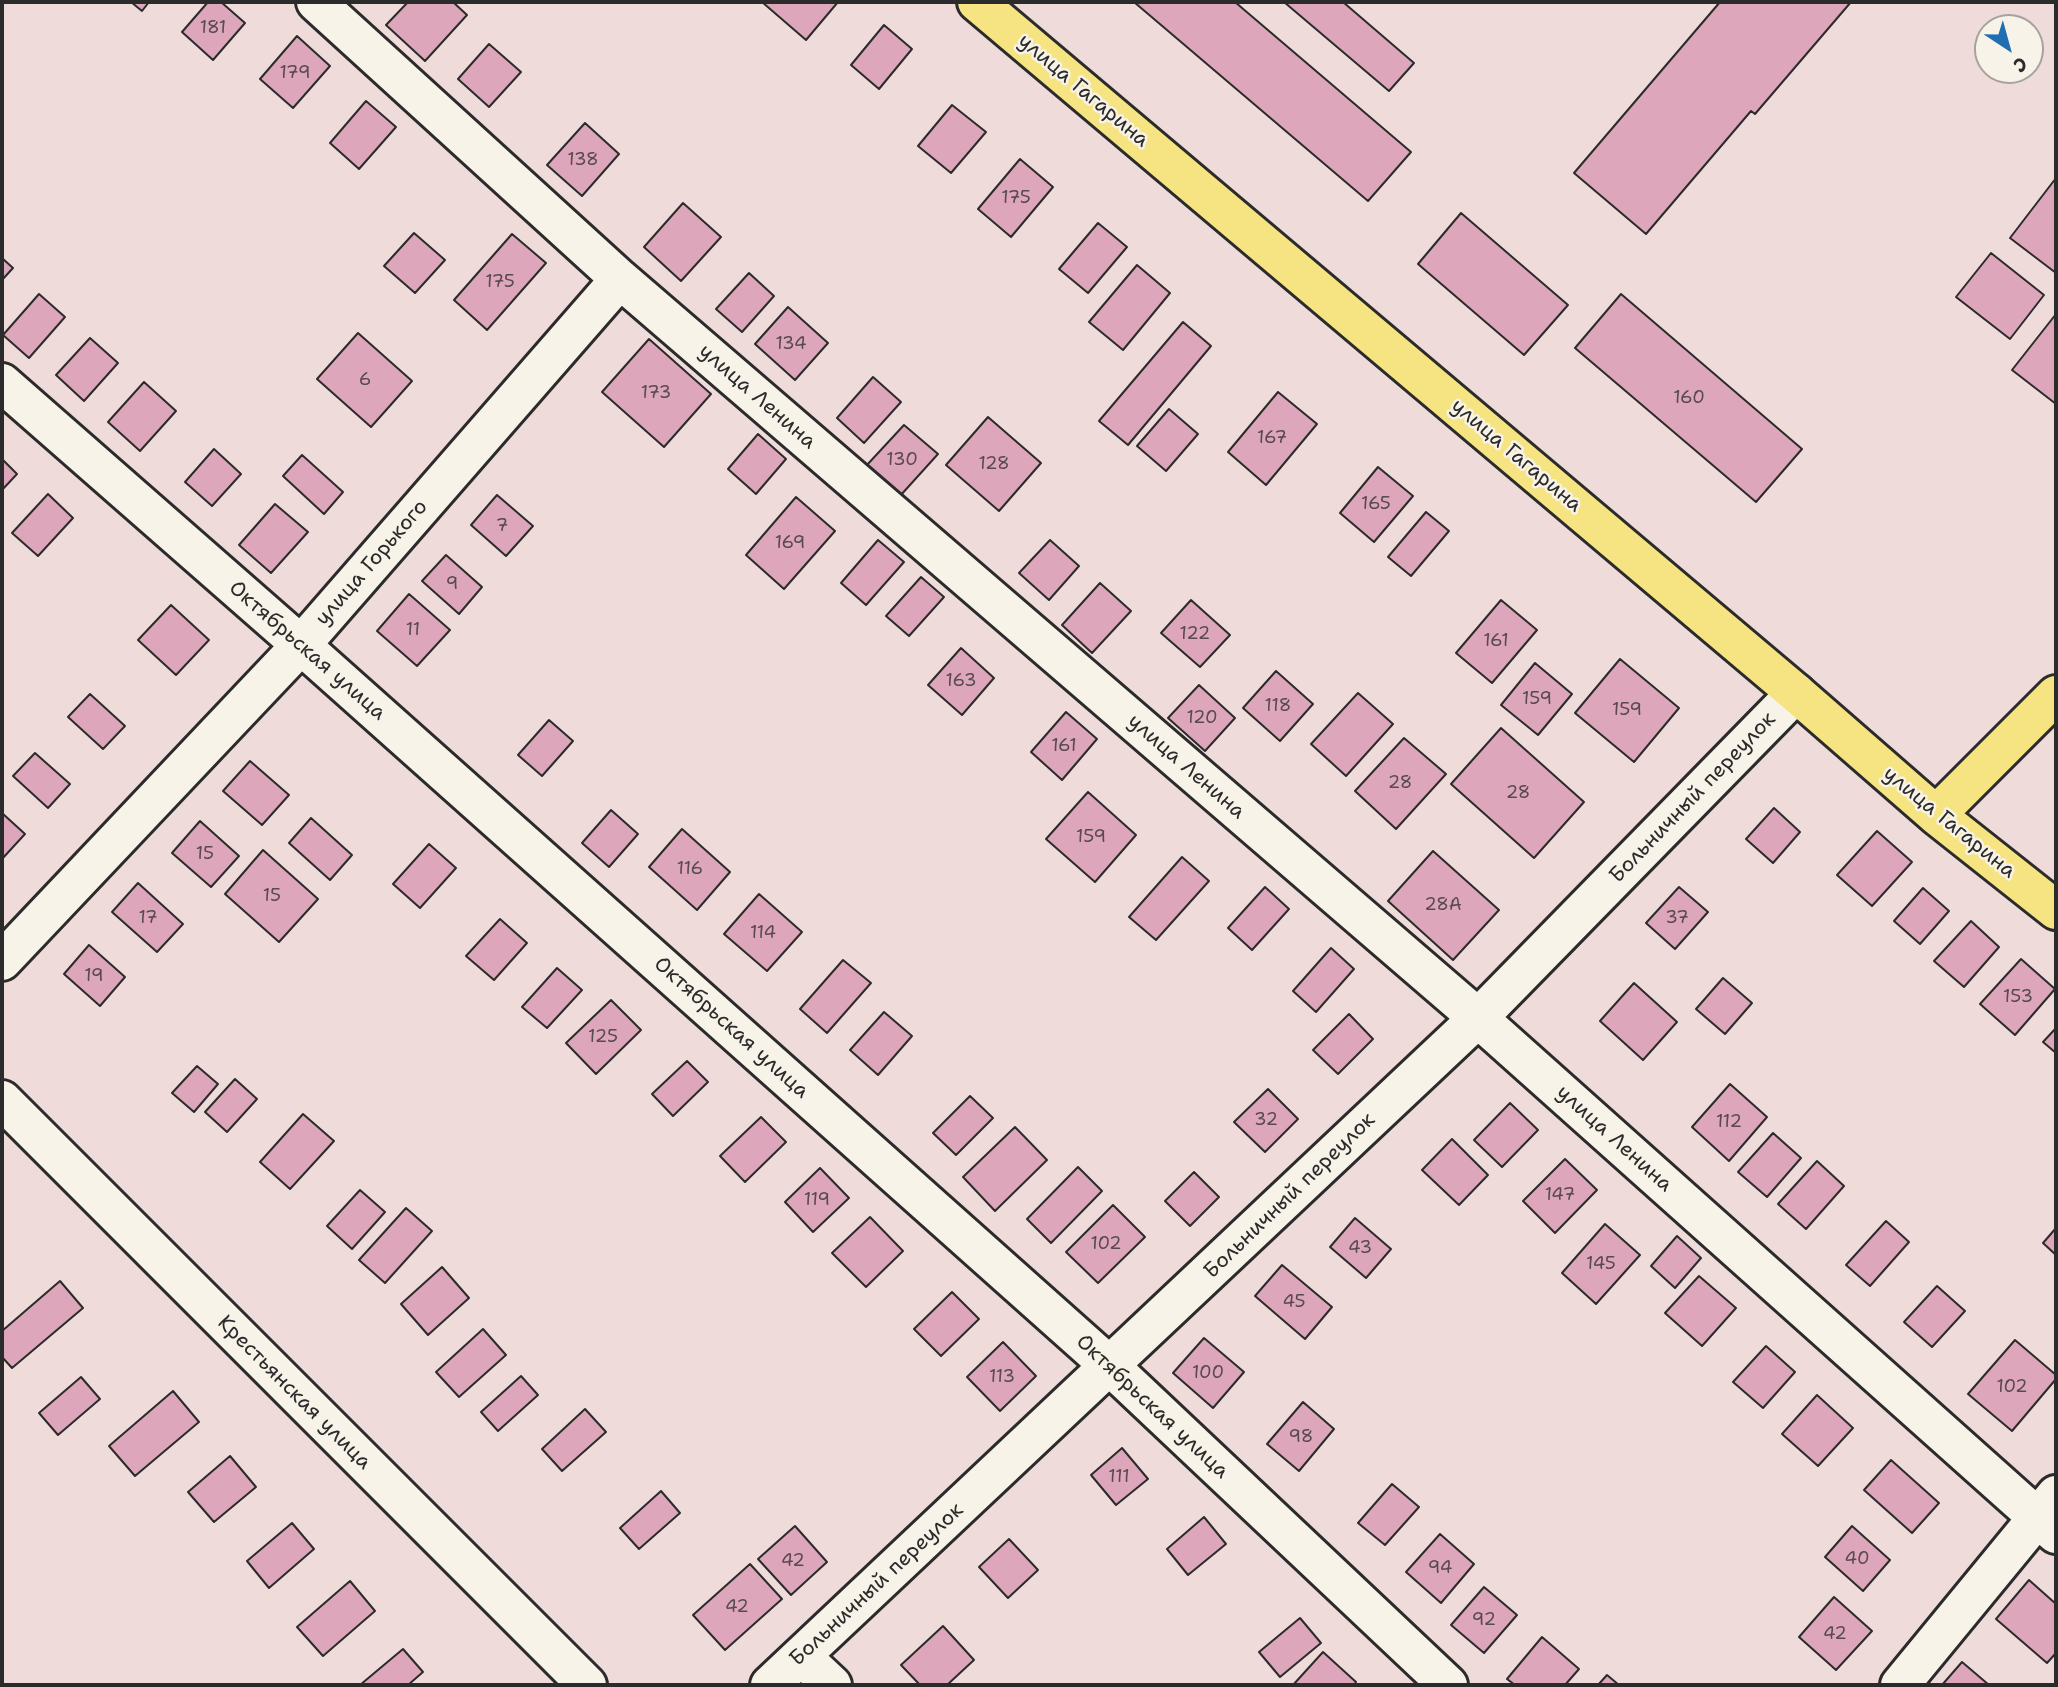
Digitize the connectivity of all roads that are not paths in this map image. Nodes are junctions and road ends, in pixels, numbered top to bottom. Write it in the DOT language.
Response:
graph roads {
  1 [pos="316,2"];
  2 [pos="977,2"];
  3 [pos="620,279"];
  4 [pos="2,383"];
  5 [pos="301,645"];
  6 [pos="1796,693"];
  7 [pos="2056,695"];
  8 [pos="1936,815"];
  9 [pos="2056,909"];
  10 [pos="2,961"];
  11 [pos="1478,1018"];
  12 [pos="2,1100"];
  13 [pos="1111,1367"];
  14 [pos="2050,1515"];
  15 [pos="801,1656"];
  16 [pos="587,1685"];
  17 [pos="770,1685"];
  18 [pos="832,1685"];
  19 [pos="1448,1685"];
  20 [pos="1900,1685"];
  1 -- 3 [label="street, улица Ленина"];
  2 -- 6 [label="main road, улица Гагарина"];
  3 -- 5 [label="street, улица Горького"];
  3 -- 11 [label="street, улица Ленина"];
  4 -- 5 [label="street, Октябрьская улица"];
  5 -- 10 [label="street, улица Горького"];
  5 -- 13 [label="street, Октябрьская улица"];
  6 -- 8 [label="main road, улица Гагарина"];
  6 -- 11 [label="street, Больничный переулок"];
  7 -- 8 [label="main road"];
  8 -- 9 [label="main road, улица Гагарина"];
  11 -- 13 [label="street, Больничный переулок"];
  11 -- 14 [label="street, улица Ленина"];
  12 -- 16 [label="street, Крестьянская улица"];
  13 -- 15 [label="street, Больничный переулок"];
  13 -- 19 [label="street, Октябрьская улица"];
  14 -- 20 [label="street"];
  15 -- 17 [label="street, Больничный переулок"];
  15 -- 18 [label="street"];
}
